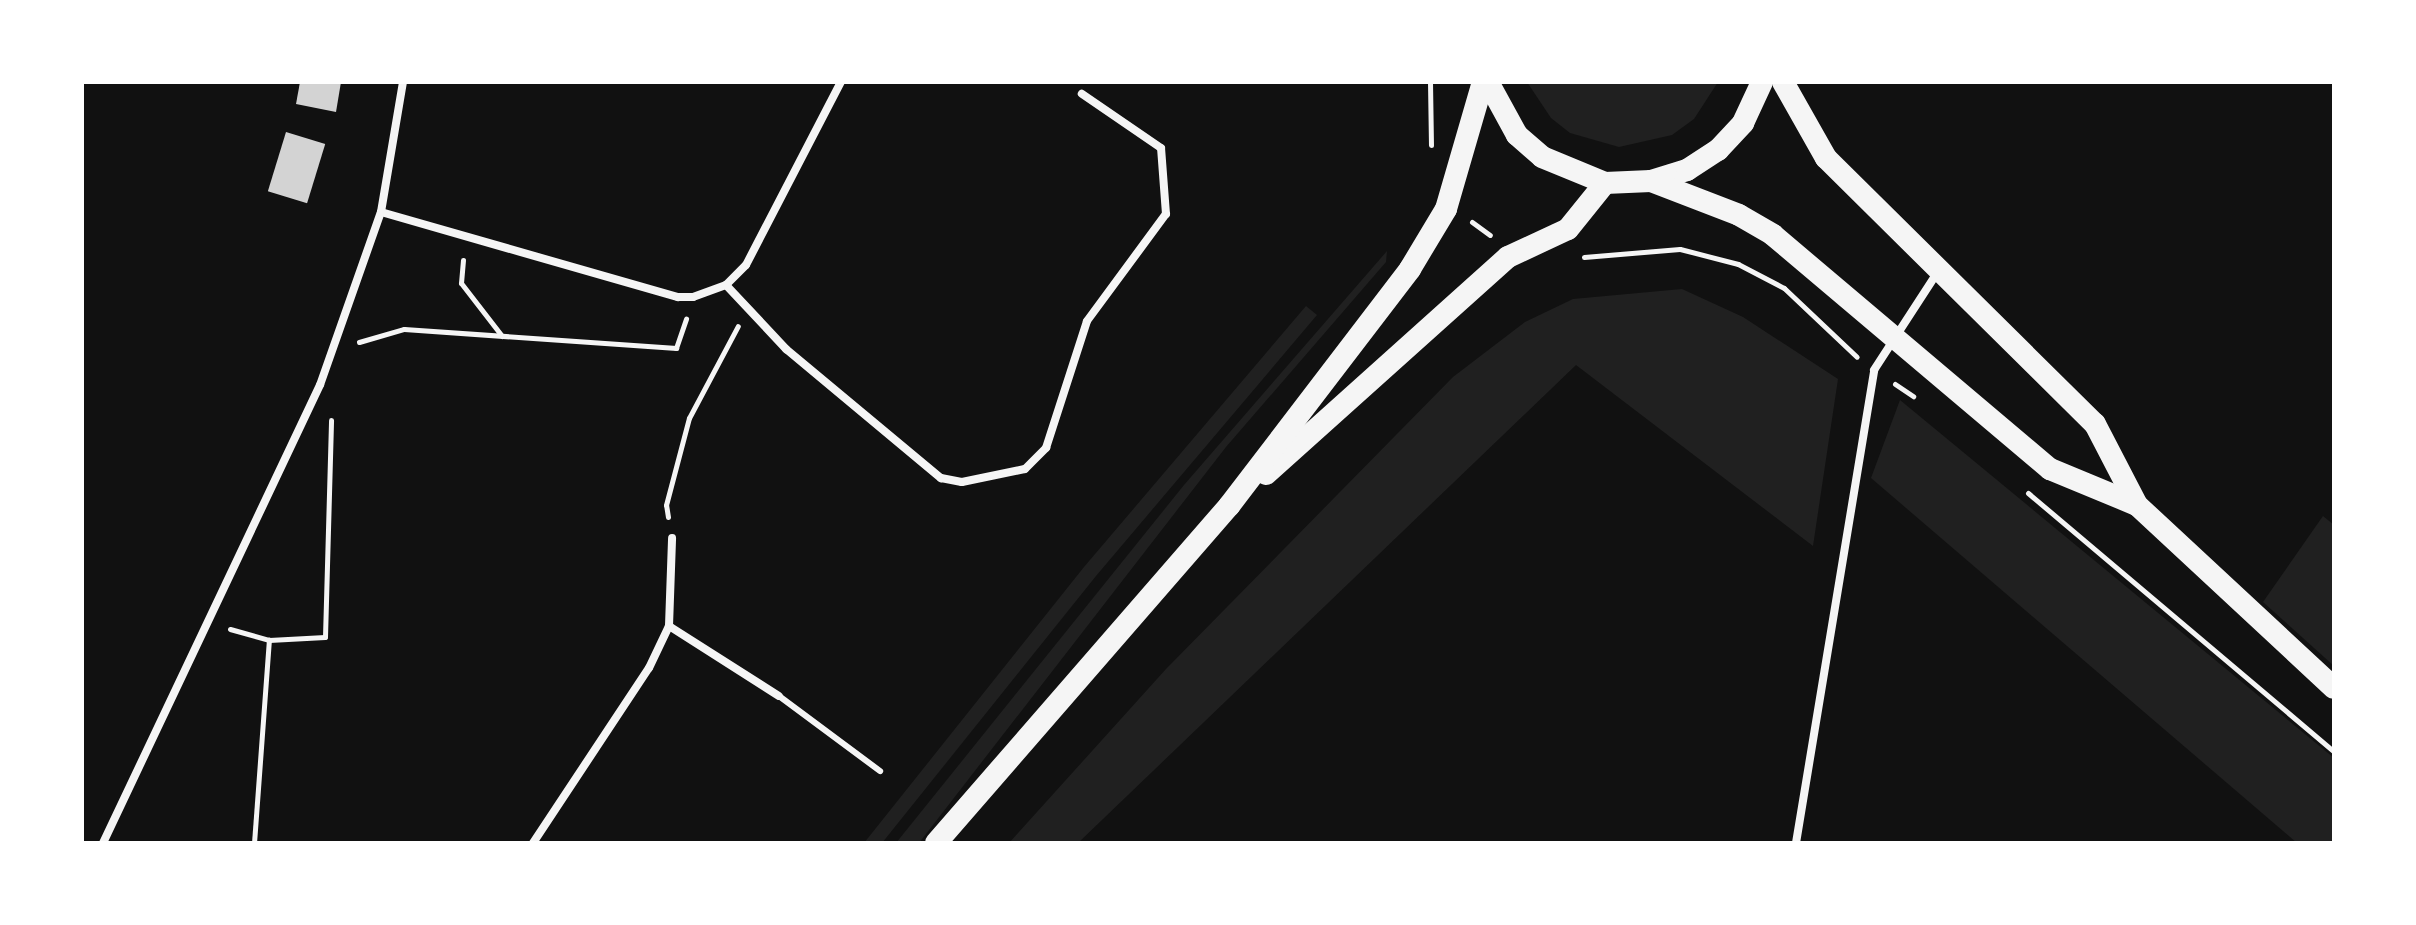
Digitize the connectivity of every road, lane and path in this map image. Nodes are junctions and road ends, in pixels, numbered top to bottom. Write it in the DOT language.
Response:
graph roads {
  1 [pos="403,82"];
  2 [pos="841,82"];
  3 [pos="1430,82"];
  4 [pos="1486,82"];
  5 [pos="1762,82"];
  6 [pos="1783,82"];
  7 [pos="1082,94"];
  8 [pos="1430,157"];
  9 [pos="1651,181"];
  10 [pos="1605,183"];
  11 [pos="1446,209"];
  12 [pos="381,212"];
  13 [pos="466,236"];
  14 [pos="1508,257"];
  15 [pos="1571,262"];
  16 [pos="1939,270"];
  17 [pos="726,285"];
  18 [pos="693,297"];
  19 [pos="749,309"];
  20 [pos="1894,333"];
  21 [pos="503,336"];
  22 [pos="1836,343"];
  23 [pos="332,349"];
  24 [pos="1912,396"];
  25 [pos="1924,406"];
  26 [pos="331,413"];
  27 [pos="2021,487"];
  28 [pos="2137,505"];
  29 [pos="1229,506"];
  30 [pos="672,538"];
  31 [pos="210,623"];
  32 [pos="669,626"];
  33 [pos="269,640"];
  34 [pos="2334,688"];
  35 [pos="779,696"];
  36 [pos="2334,752"];
  37 [pos="880,771"];
  38 [pos="103,843"];
  39 [pos="254,843"];
  40 [pos="533,843"];
  41 [pos="936,843"];
  42 [pos="1796,843"];
  1 -- 12 [label="street"];
  2 -- 17 [label="street"];
  3 -- 8 [label="path"];
  4 -- 10 [label="highway"];
  4 -- 11 [label="highway"];
  5 -- 9 [label="highway"];
  6 -- 16 [label="highway"];
  7 -- 19 [label="street"];
  9 -- 10 [label="highway"];
  9 -- 20 [label="highway"];
  10 -- 14 [label="highway"];
  11 -- 14 [label="path"];
  11 -- 29 [label="highway"];
  12 -- 13 [label="street"];
  12 -- 23 [label="street"];
  13 -- 18 [label="street"];
  13 -- 21 [label="path"];
  14 -- 29 [label="highway"];
  15 -- 22 [label="path"];
  16 -- 20 [label="street"];
  16 -- 28 [label="highway"];
  17 -- 18 [label="street"];
  17 -- 19 [label="street"];
  18 -- 21 [label="path"];
  19 -- 30 [label="path"];
  20 -- 28 [label="highway"];
  20 -- 42 [label="street"];
  21 -- 23 [label="path"];
  23 -- 31 [label="street"];
  24 -- 25 [label="path"];
  26 -- 33 [label="path"];
  27 -- 36 [label="path"];
  28 -- 34 [label="highway"];
  29 -- 41 [label="highway"];
  30 -- 32 [label="street"];
  31 -- 33 [label="path"];
  31 -- 38 [label="street"];
  32 -- 35 [label="street"];
  32 -- 40 [label="street"];
  33 -- 39 [label="path"];
  35 -- 37 [label="lane"];
}
